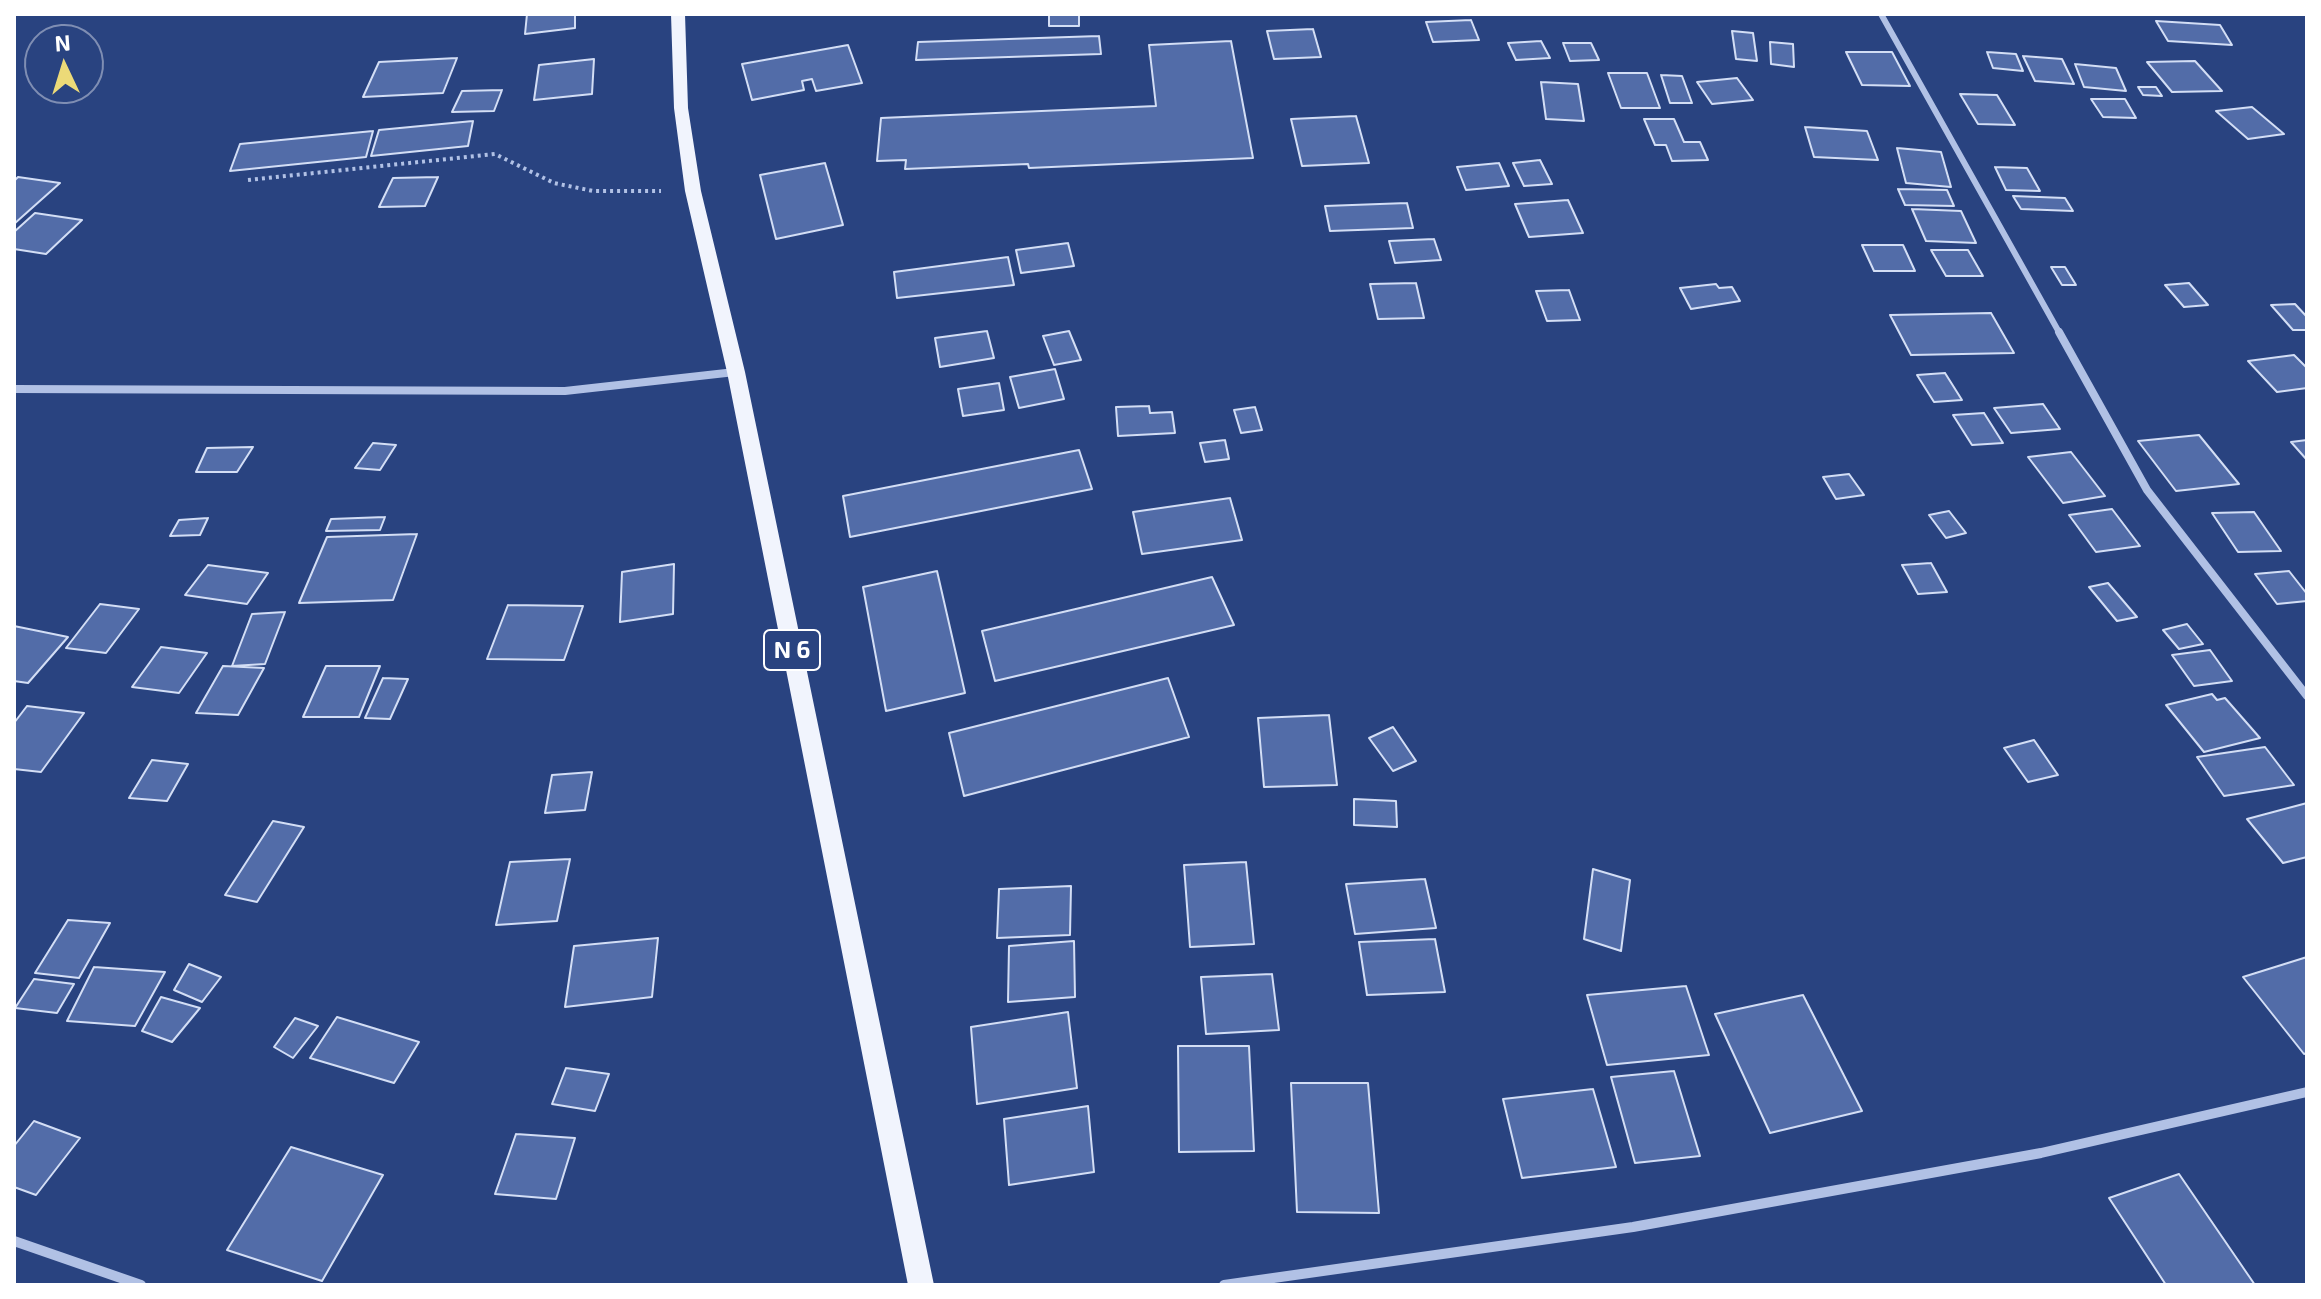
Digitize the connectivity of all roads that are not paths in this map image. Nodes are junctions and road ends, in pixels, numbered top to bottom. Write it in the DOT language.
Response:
graph roads {
  1 [pos="678,14"];
  2 [pos="1881,14"];
  3 [pos="736,372"];
  4 [pos="14,389"];
  5 [pos="2307,696"];
  6 [pos="2307,1092"];
  7 [pos="14,1241"];
  8 [pos="141,1285"];
  9 [pos="921,1285"];
  10 [pos="1224,1285"];
  1 -- 3 [label="main road, N 6"];
  2 -- 5 [label="street"];
  3 -- 4 [label="street"];
  3 -- 9 [label="main road, N 6"];
  6 -- 10 [label="street"];
  7 -- 8 [label="street"];
}
